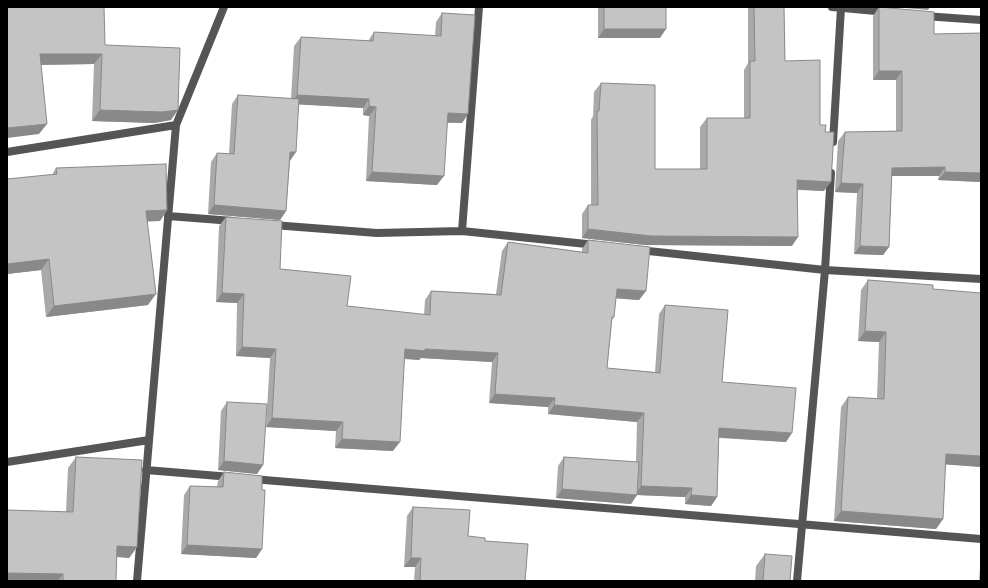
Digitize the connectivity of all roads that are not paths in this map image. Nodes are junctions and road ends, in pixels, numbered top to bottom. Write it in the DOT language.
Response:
graph roads {
  1 [pos="224,7"];
  2 [pos="479,7"];
  3 [pos="832,7"];
  4 [pos="841,8"];
  5 [pos="896,13"];
  6 [pos="919,15"];
  7 [pos="981,20"];
  8 [pos="176,124"];
  9 [pos="832,151"];
  10 [pos="7,152"];
  11 [pos="831,167"];
  12 [pos="168,216"];
  13 [pos="245,222"];
  14 [pos="261,224"];
  15 [pos="462,231"];
  16 [pos="604,246"];
  17 [pos="628,249"];
  18 [pos="825,270"];
  19 [pos="981,279"];
  20 [pos="149,440"];
  21 [pos="7,462"];
  22 [pos="146,470"];
  23 [pos="801,524"];
  24 [pos="981,539"];
  25 [pos="137,581"];
  26 [pos="797,581"];
  1 -- 8 [label="street"];
  2 -- 15 [label="street"];
  3 -- 4 [label="street"];
  4 -- 5 [label="street"];
  4 -- 9 [label="street"];
  6 -- 7 [label="street"];
  8 -- 10 [label="street"];
  8 -- 12 [label="street"];
  11 -- 18 [label="street"];
  12 -- 13 [label="street"];
  12 -- 20 [label="street"];
  14 -- 15 [label="street"];
  15 -- 16 [label="street"];
  17 -- 18 [label="street"];
  18 -- 19 [label="street"];
  18 -- 23 [label="street"];
  20 -- 21 [label="street"];
  20 -- 22 [label="street"];
  22 -- 23 [label="street"];
  22 -- 25 [label="street"];
  23 -- 24 [label="street"];
  23 -- 26 [label="street"];
}
